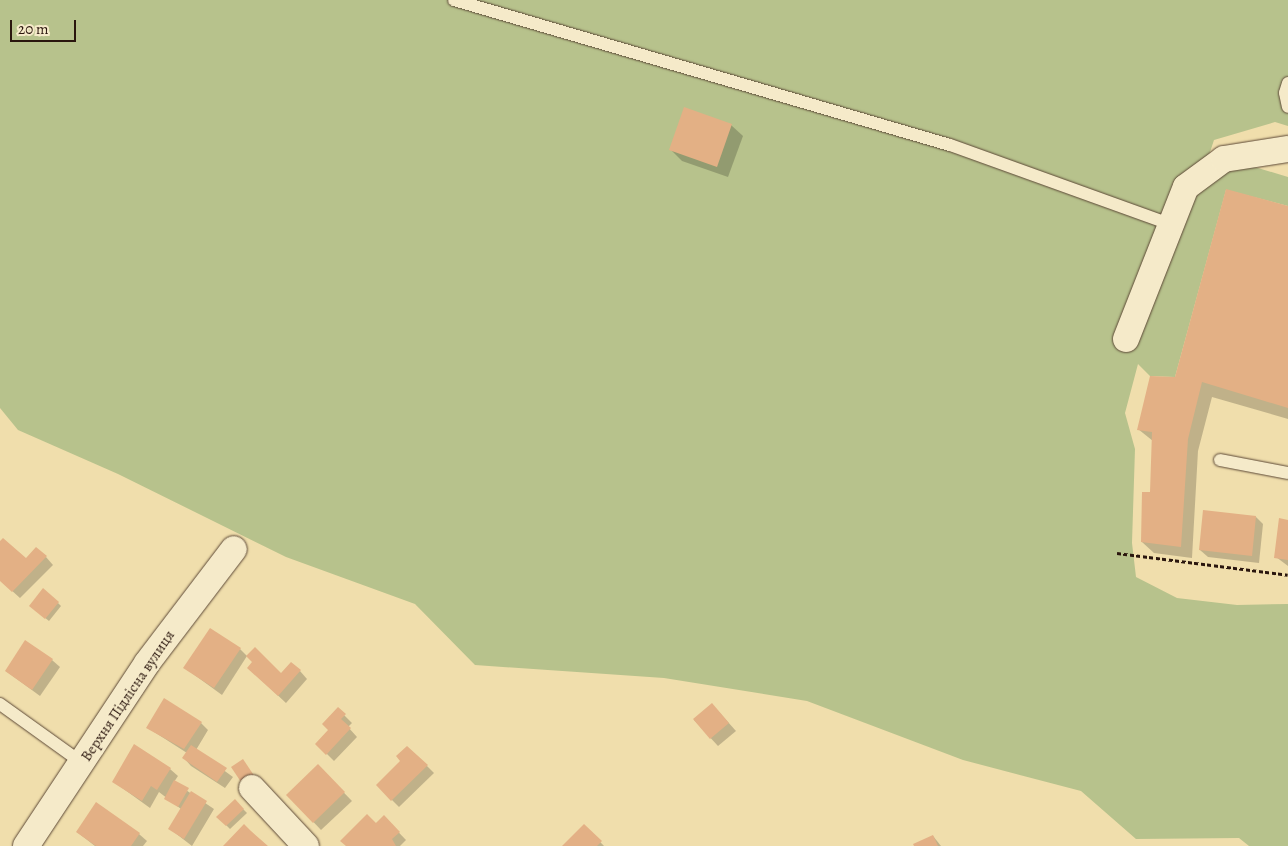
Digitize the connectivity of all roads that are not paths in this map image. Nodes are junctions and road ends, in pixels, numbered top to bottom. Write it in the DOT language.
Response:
graph roads {
  1 [pos="454,0"];
  2 [pos="1288,83"];
  3 [pos="1288,107"];
  4 [pos="1288,149"];
  5 [pos="1169,224"];
  6 [pos="1126,339"];
  7 [pos="1220,460"];
  8 [pos="1288,473"];
  9 [pos="234,548"];
  10 [pos="0,704"];
  11 [pos="82,763"];
  12 [pos="252,788"];
  13 [pos="26,846"];
  14 [pos="306,846"];
  1 -- 5 [label="lane"];
  2 -- 3 [label="lane"];
  4 -- 5 [label="street"];
  5 -- 6 [label="street"];
  7 -- 8 [label="lane"];
  9 -- 11 [label="street, Верхня Підлісна вулиця"];
  10 -- 11 [label="lane"];
  11 -- 13 [label="street, Верхня Підлісна вулиця"];
  12 -- 14 [label="street"];
}
